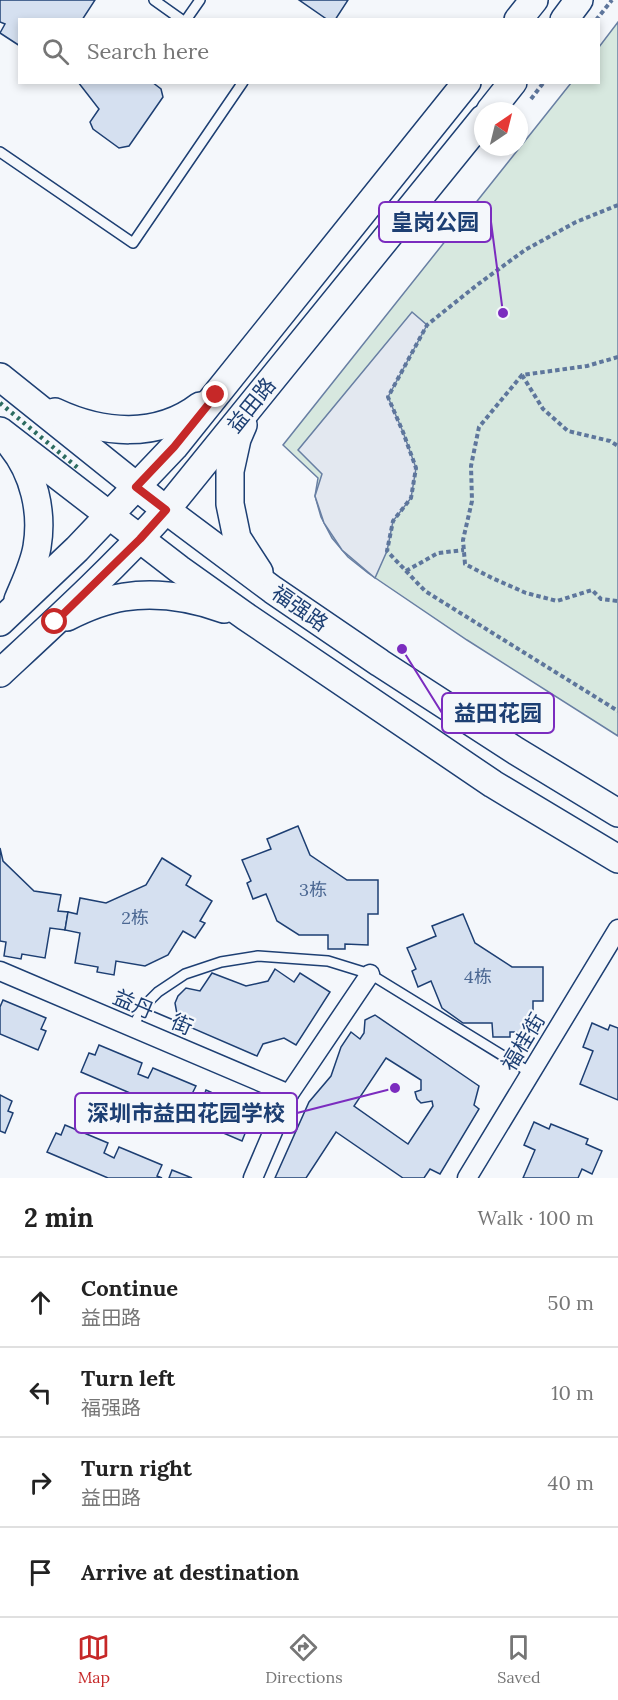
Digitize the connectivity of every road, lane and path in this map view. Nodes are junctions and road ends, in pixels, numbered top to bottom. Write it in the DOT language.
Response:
graph roads {
  1 [pos="154,0"];
  2 [pos="200,0"];
  3 [pos="534,0"];
  4 [pos="579,0"];
  5 [pos="612,0"];
  6 [pos="181,18"];
  7 [pos="186,18"];
  8 [pos="520,18"];
  9 [pos="566,18"];
  10 [pos="598,18"];
  11 [pos="242,84"];
  12 [pos="465,84"];
  13 [pos="511,84"];
  14 [pos="497,102"];
  15 [pos="474,130"];
  16 [pos="1,154"];
  17 [pos="618,205"];
  18 [pos="618,357"];
  19 [pos="522,375"];
  20 [pos="0,377"];
  21 [pos="216,395"];
  22 [pos="21,396"];
  23 [pos="254,402"];
  24 [pos="0,432"];
  25 [pos="618,446"];
  26 [pos="136,487"];
  27 [pos="166,510"];
  28 [pos="110,515"];
  29 [pos="140,539"];
  30 [pos="464,550"];
  31 [pos="406,571"];
  32 [pos="273,590"];
  33 [pos="618,601"];
  34 [pos="4,615"];
  35 [pos="245,616"];
  36 [pos="55,622"];
  37 [pos="0,673"];
  38 [pos="618,711"];
  39 [pos="618,813"];
  40 [pos="618,859"];
  41 [pos="618,929"];
  42 [pos="0,970"];
  43 [pos="370,974"];
  44 [pos="133,1027"];
  45 [pos="531,1073"];
  46 [pos="289,1094"];
  47 [pos="253,1178"];
  48 [pos="467,1178"];
  1 -- 6 [label="lane"];
  2 -- 7 [label="lane"];
  3 -- 8 [label="main road"];
  4 -- 9 [label="main road"];
  5 -- 10 [label="path"];
  11 -- 16 [label="lane"];
  12 -- 21 [label="main road, 益田路"];
  13 -- 14 [label="main road"];
  15 -- 23 [label="main road, 益田路"];
  17 -- 31 [label="path"];
  18 -- 19 [label="path"];
  19 -- 25 [label="path"];
  19 -- 30 [label="path"];
  20 -- 22 [label="main road, 福强路"];
  21 -- 22 [label="main road"];
  21 -- 26 [label="main road, 益田路"];
  22 -- 26 [label="main road, 福强路"];
  23 -- 27 [label="main road, 益田路"];
  23 -- 32 [label="main road"];
  24 -- 28 [label="main road, 福强路"];
  24 -- 34 [label="main road"];
  26 -- 27 [label="main road, 福强路"];
  26 -- 28 [label="main road, 益田路"];
  27 -- 29 [label="main road, 益田路"];
  27 -- 32 [label="main road, 福强路"];
  28 -- 29 [label="main road, 福强路"];
  28 -- 34 [label="main road, 益田路"];
  29 -- 35 [label="main road, 福强路"];
  29 -- 36 [label="main road, 益田路"];
  30 -- 31 [label="path"];
  30 -- 33 [label="path"];
  31 -- 38 [label="path"];
  32 -- 39 [label="main road, 福强路"];
  35 -- 36 [label="main road"];
  35 -- 40 [label="main road, 福强路"];
  36 -- 37 [label="main road, 益田路"];
  41 -- 45 [label="street, 福桂街"];
  42 -- 44 [label="street, 益丹一街"];
  43 -- 44 [label="lane"];
  43 -- 45 [label="lane"];
  43 -- 46 [label="street"];
  44 -- 46 [label="street, 益丹一街"];
  45 -- 48 [label="street, 福桂街"];
  46 -- 47 [label="street"];
}
